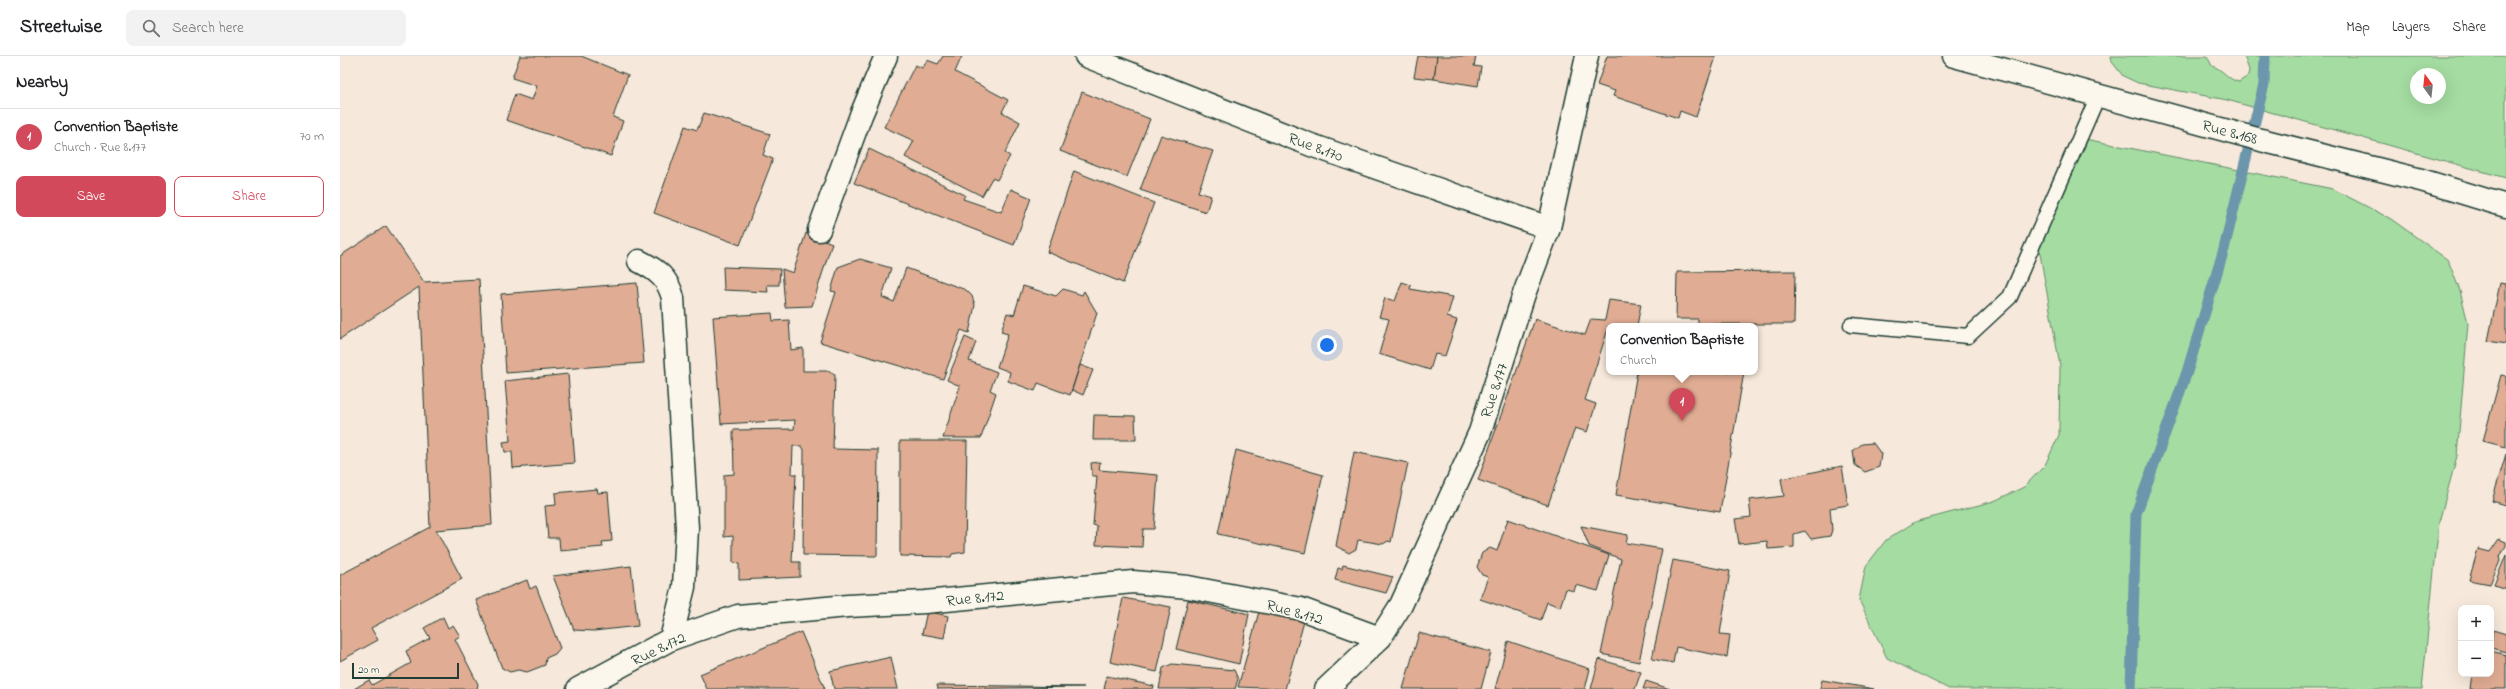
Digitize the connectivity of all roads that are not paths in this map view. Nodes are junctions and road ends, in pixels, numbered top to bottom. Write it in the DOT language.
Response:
graph roads {
  1 [pos="886,56"];
  2 [pos="1086,56"];
  3 [pos="1587,56"];
  4 [pos="1954,56"];
  5 [pos="2098,96"];
  6 [pos="2506,206"];
  7 [pos="1549,228"];
  8 [pos="819,230"];
  9 [pos="639,261"];
  10 [pos="1851,325"];
  11 [pos="1380,638"];
  12 [pos="671,639"];
  13 [pos="578,689"];
  14 [pos="1326,689"];
  1 -- 8 [label="street"];
  2 -- 7 [label="street, Rue 8.170"];
  3 -- 7 [label="street, Rue 8.177"];
  4 -- 5 [label="street, Rue 8.168"];
  5 -- 6 [label="street, Rue 8.168"];
  5 -- 10 [label="lane"];
  7 -- 11 [label="street, Rue 8.177"];
  9 -- 12 [label="street"];
  11 -- 12 [label="street, Rue 8.172"];
  11 -- 14 [label="street, Rue 8.177"];
  12 -- 13 [label="street, Rue 8.172"];
}
